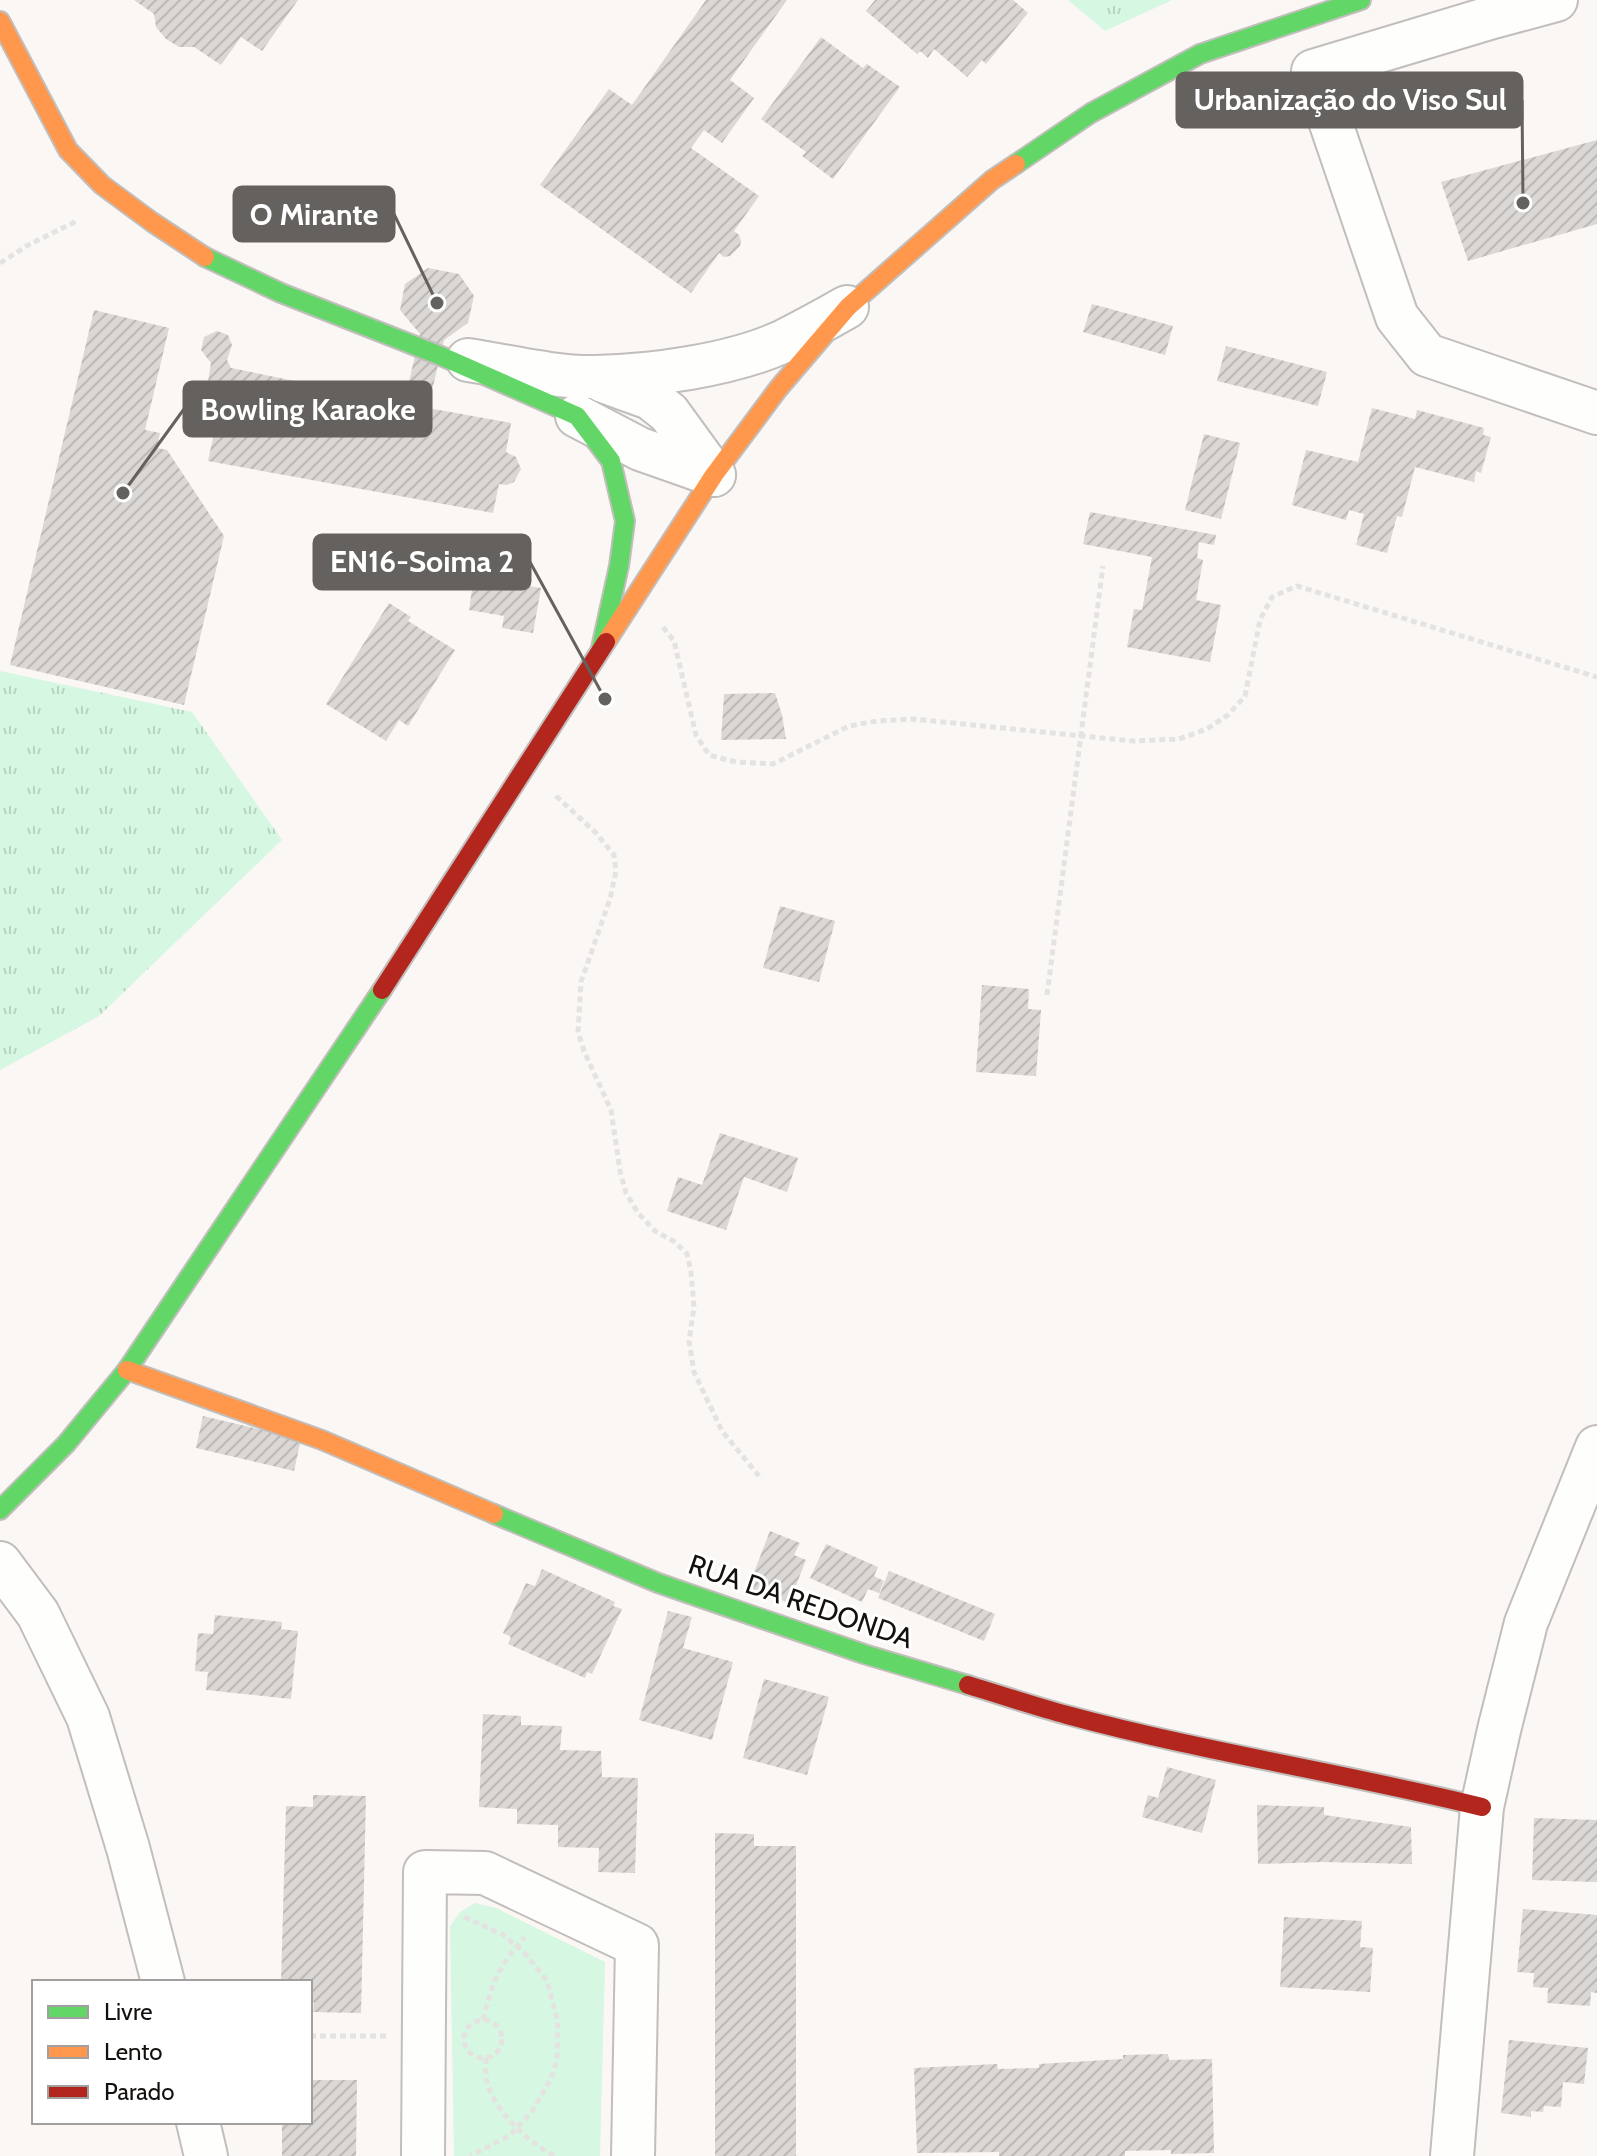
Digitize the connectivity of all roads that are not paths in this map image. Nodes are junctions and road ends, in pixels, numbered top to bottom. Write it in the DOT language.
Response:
graph roads {
  1 [pos="1361,0"];
  2 [pos="1556,0"];
  3 [pos="0,21"];
  4 [pos="848,307"];
  5 [pos="441,356"];
  6 [pos="594,377"];
  7 [pos="1597,413"];
  8 [pos="577,416"];
  9 [pos="714,475"];
  10 [pos="600,654"];
  11 [pos="127,1370"];
  12 [pos="1597,1447"];
  13 [pos="0,1510"];
  14 [pos="0,1563"];
  15 [pos="1482,1807"];
  16 [pos="162,1980"];
  17 [pos="198,2124"];
  18 [pos="206,2156"];
  19 [pos="423,2156"];
  20 [pos="633,2156"];
  21 [pos="1452,2156"];
  1 -- 4 [label="street"];
  2 -- 7 [label="street"];
  3 -- 5 [label="street"];
  4 -- 6 [label="street"];
  4 -- 9 [label="street"];
  5 -- 6 [label="street"];
  5 -- 8 [label="street"];
  6 -- 9 [label="street"];
  8 -- 9 [label="street"];
  8 -- 10 [label="street"];
  9 -- 10 [label="street"];
  10 -- 11 [label="street"];
  11 -- 13 [label="street"];
  11 -- 15 [label="street, RUA DA REDONDA"];
  12 -- 15 [label="street"];
  14 -- 16 [label="street"];
  15 -- 21 [label="street"];
  17 -- 18 [label="street"];
  19 -- 20 [label="street"];
}
